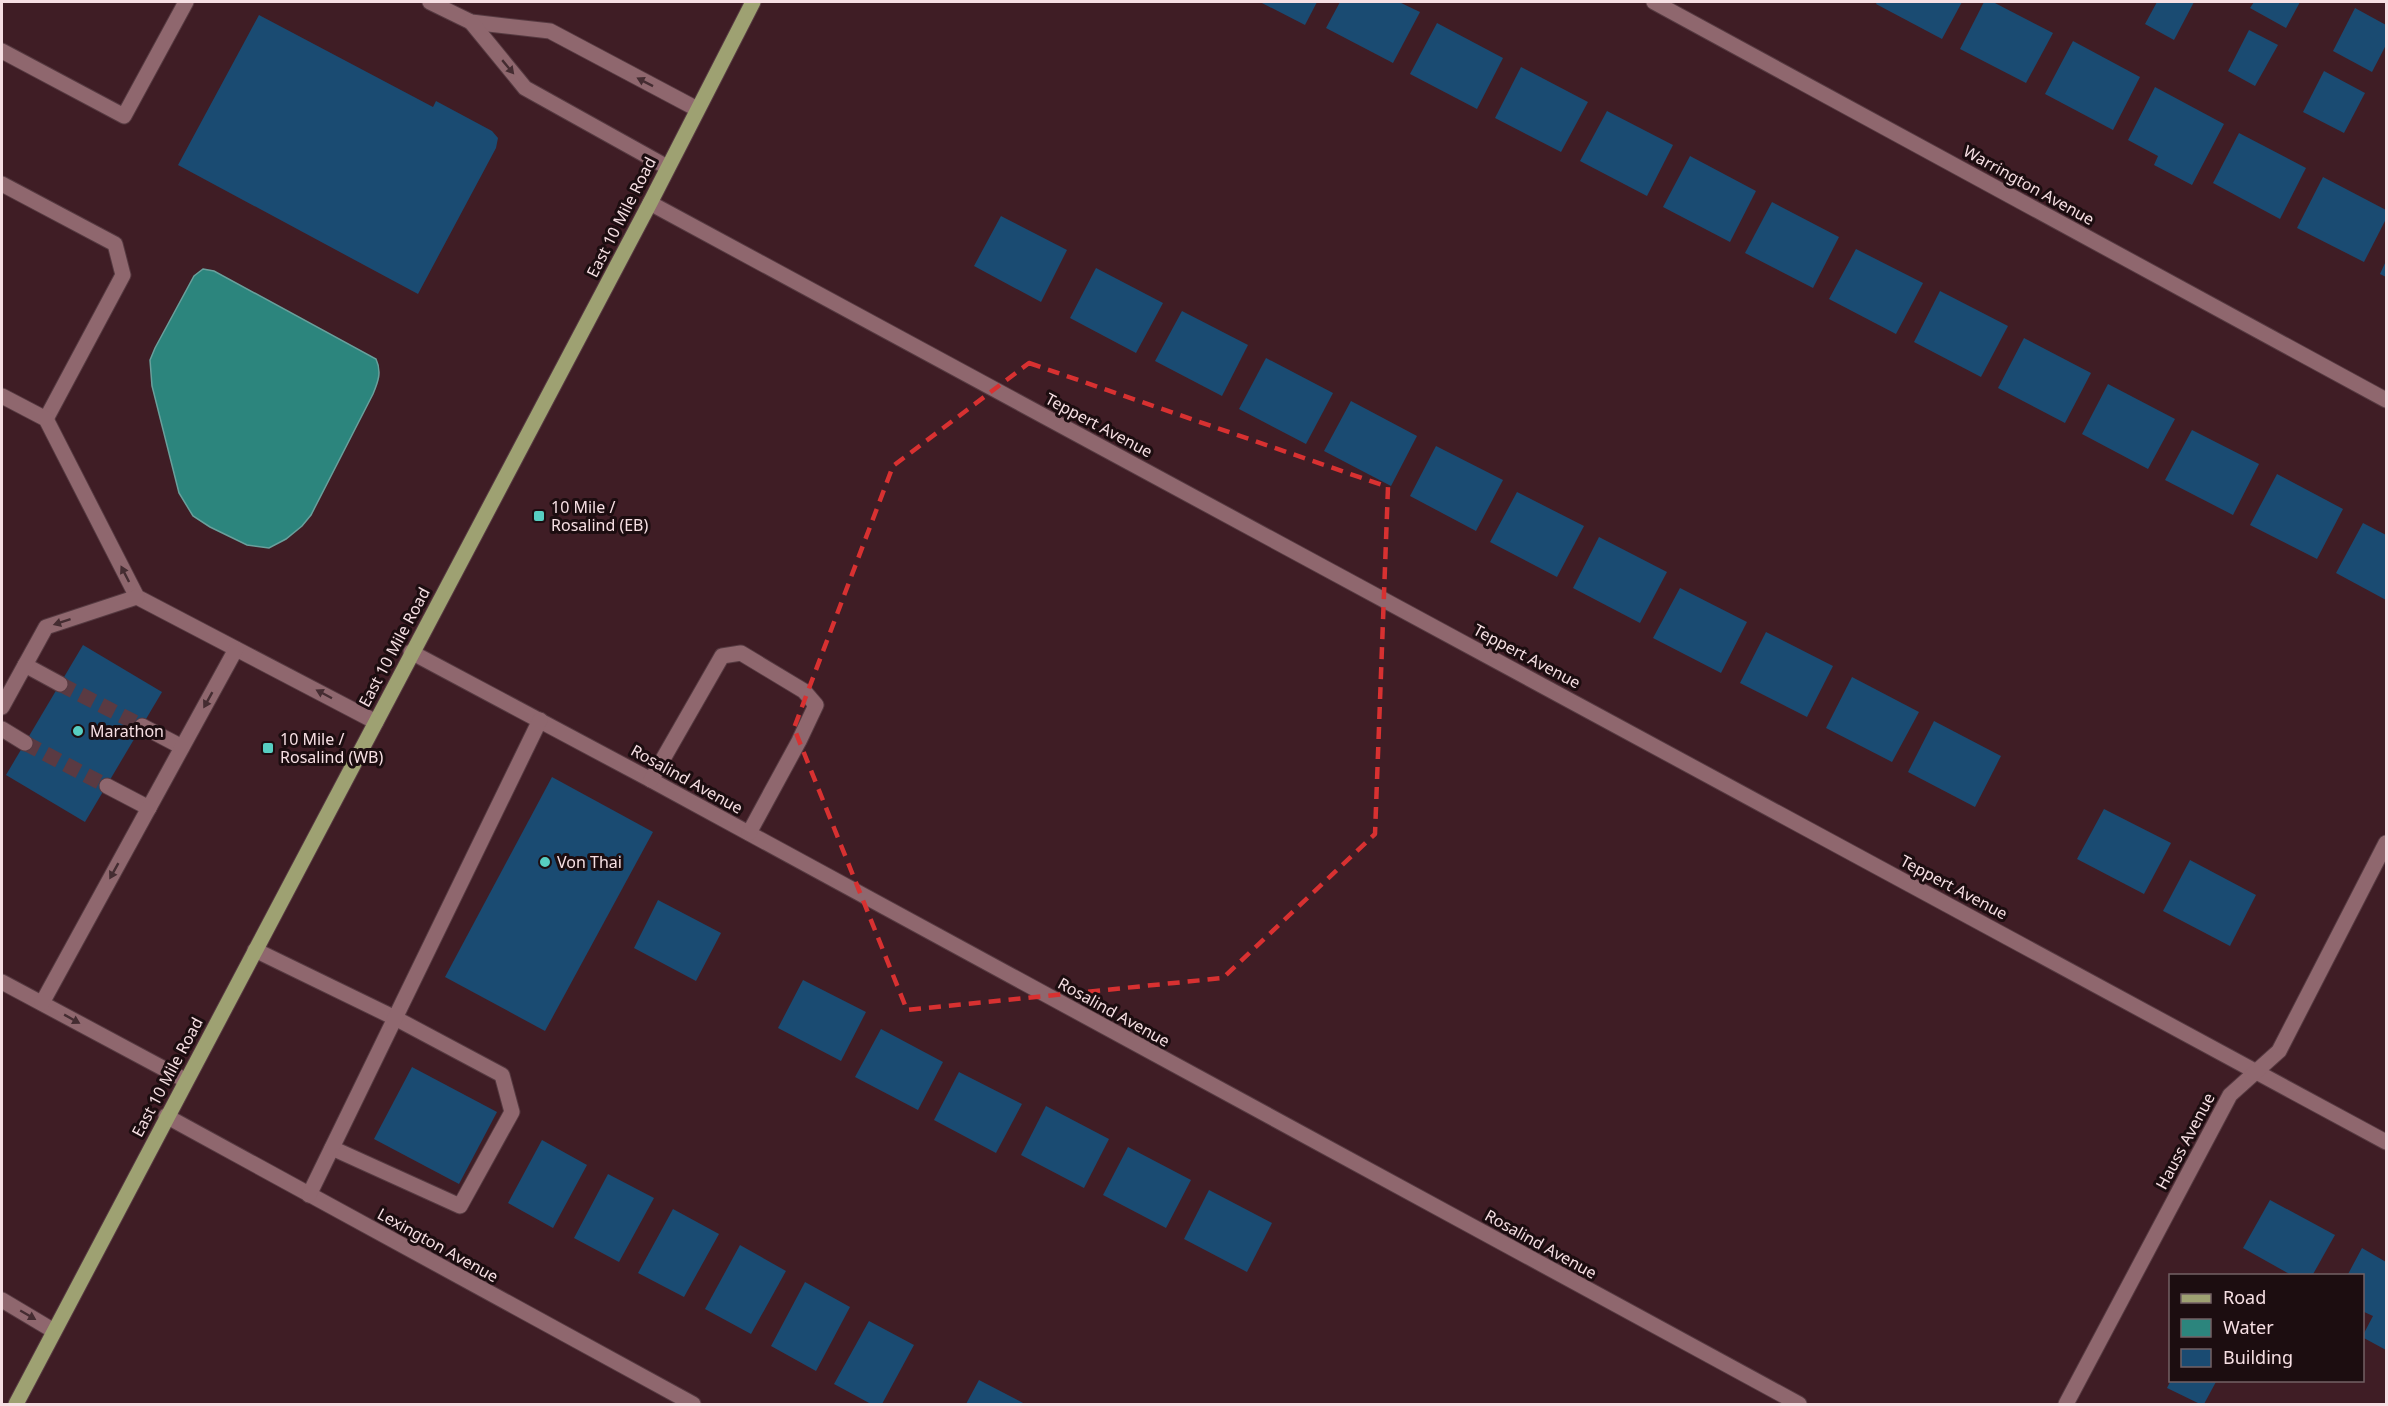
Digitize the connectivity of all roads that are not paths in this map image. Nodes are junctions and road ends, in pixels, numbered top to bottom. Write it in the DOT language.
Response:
graph roads {
  1 [pos="186,2"];
  2 [pos="430,2"];
  3 [pos="753,2"];
  4 [pos="1654,2"];
  5 [pos="471,22"];
  6 [pos="2,51"];
  7 [pos="697,109"];
  8 [pos="667,167"];
  9 [pos="2,184"];
  10 [pos="650,203"];
  11 [pos="2,396"];
  12 [pos="2386,400"];
  13 [pos="46,419"];
  14 [pos="137,597"];
  15 [pos="236,649"];
  16 [pos="411,652"];
  17 [pos="25,665"];
  18 [pos="60,684"];
  19 [pos="2,707"];
  20 [pos="540,720"];
  21 [pos="376,722"];
  22 [pos="142,726"];
  23 [pos="2,729"];
  24 [pos="25,742"];
  25 [pos="182,747"];
  26 [pos="651,780"];
  27 [pos="107,786"];
  28 [pos="149,808"];
  29 [pos="749,833"];
  30 [pos="2386,843"];
  31 [pos="255,950"];
  32 [pos="2,982"];
  33 [pos="42,1003"];
  34 [pos="395,1018"];
  35 [pos="2256,1071"];
  36 [pos="185,1080"];
  37 [pos="166,1116"];
  38 [pos="2386,1142"];
  39 [pos="332,1148"];
  40 [pos="309,1195"];
  41 [pos="2,1300"];
  42 [pos="54,1331"];
  43 [pos="16,1404"];
  44 [pos="693,1404"];
  45 [pos="1799,1404"];
  46 [pos="2066,1404"];
  1 -- 6 [label="street"];
  2 -- 5 [label="street"];
  3 -- 7 [label="main road, East 10 Mile Road"];
  4 -- 12 [label="street, Warrington Avenue"];
  7 -- 5 [label="street, one-way"];
  5 -- 8 [label="street, one-way"];
  7 -- 8 [label="main road, East 10 Mile Road"];
  8 -- 10 [label="main road, East 10 Mile Road"];
  9 -- 13 [label="street"];
  10 -- 16 [label="main road, East 10 Mile Road"];
  10 -- 35 [label="street, Teppert Avenue"];
  11 -- 13 [label="street"];
  14 -- 13 [label="street, one-way"];
  14 -- 15 [label="street"];
  14 -- 17 [label="street, one-way"];
  21 -- 15 [label="street, one-way"];
  15 -- 25 [label="street, one-way"];
  16 -- 20 [label="street, Rosalind Avenue"];
  16 -- 21 [label="main road, East 10 Mile Road"];
  17 -- 18 [label="street"];
  17 -- 19 [label="street"];
  20 -- 26 [label="street, Rosalind Avenue"];
  20 -- 34 [label="street"];
  21 -- 31 [label="main road, East 10 Mile Road"];
  22 -- 25 [label="street"];
  23 -- 24 [label="street"];
  25 -- 28 [label="street"];
  26 -- 29 [label="street, Rosalind Avenue"];
  26 -- 29 [label="street"];
  27 -- 28 [label="street"];
  28 -- 33 [label="street, one-way"];
  29 -- 45 [label="street, Rosalind Avenue"];
  30 -- 35 [label="street, Hauss Avenue"];
  31 -- 34 [label="street"];
  31 -- 36 [label="main road, East 10 Mile Road"];
  32 -- 33 [label="street"];
  33 -- 36 [label="street, one-way"];
  34 -- 39 [label="street"];
  34 -- 39 [label="street"];
  35 -- 38 [label="street, Teppert Avenue"];
  35 -- 46 [label="street, Hauss Avenue"];
  36 -- 37 [label="main road, East 10 Mile Road"];
  37 -- 40 [label="street, Lexington Avenue"];
  37 -- 42 [label="main road, East 10 Mile Road"];
  39 -- 40 [label="street"];
  40 -- 44 [label="street, Lexington Avenue"];
  41 -- 42 [label="street, one-way"];
  42 -- 43 [label="main road, East 10 Mile Road"];
}
